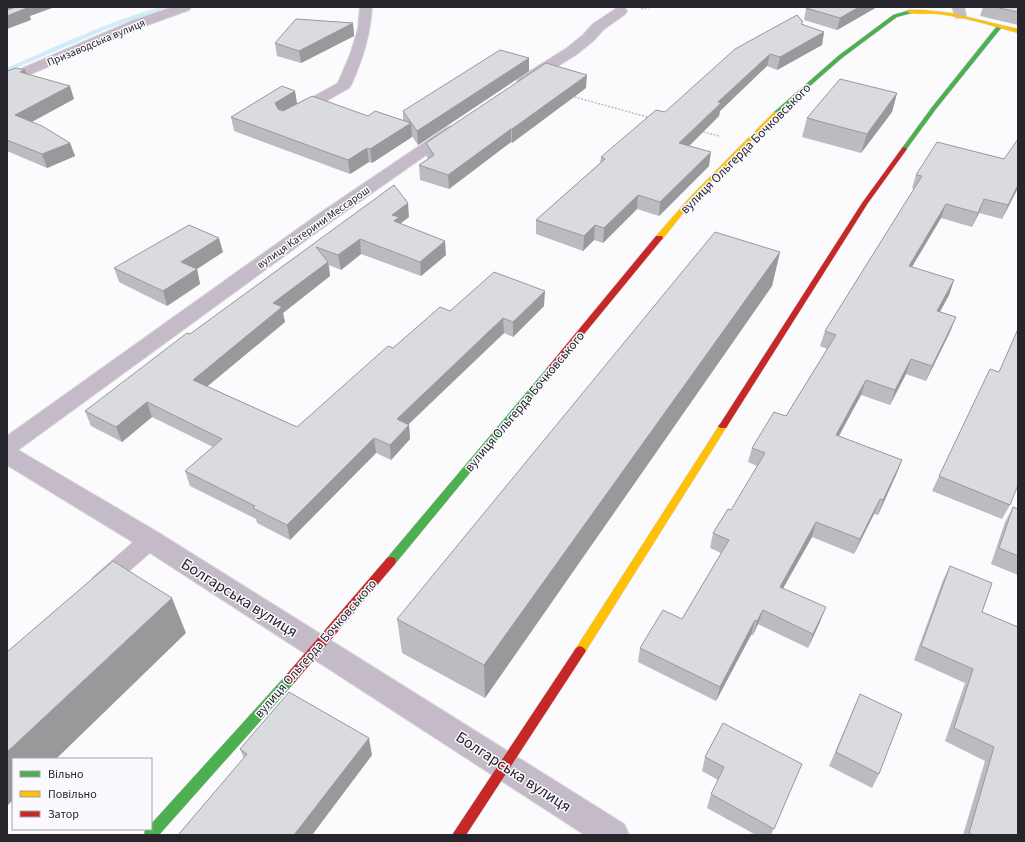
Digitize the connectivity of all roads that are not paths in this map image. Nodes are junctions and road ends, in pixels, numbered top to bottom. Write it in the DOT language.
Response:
graph roads {
  1 [pos="186,7"];
  2 [pos="366,7"];
  3 [pos="621,11"];
  4 [pos="959,11"];
  5 [pos="999,27"];
  6 [pos="1018,32"];
  7 [pos="7,80"];
  8 [pos="510,91"];
  9 [pos="286,118"];
  10 [pos="464,123"];
  11 [pos="7,447"];
  12 [pos="7,454"];
  13 [pos="150,540"];
  14 [pos="85,597"];
  15 [pos="319,647"];
  16 [pos="506,766"];
  17 [pos="150,835"];
  18 [pos="458,835"];
  19 [pos="613,835"];
  1 -- 7 [label="street, Призаводська вулиця"];
  2 -- 9 [label="street"];
  3 -- 8 [label="street"];
  4 -- 5 [label="street, вулиця Ольгерда Бочковського"];
  4 -- 15 [label="street, вулиця Ольгерда Бочковського"];
  5 -- 6 [label="street, вулиця Ольгерда Бочковського"];
  5 -- 16 [label="street"];
  10 -- 11 [label="street, вулиця Катерини Мессарош"];
  12 -- 13 [label="street, Болгарська вулиця"];
  13 -- 14 [label="lane"];
  13 -- 15 [label="street, Болгарська вулиця"];
  15 -- 16 [label="street, Болгарська вулиця"];
  15 -- 17 [label="street, вулиця Ольгерда Бочковського"];
  16 -- 18 [label="street"];
  16 -- 19 [label="street, Болгарська вулиця"];
}
